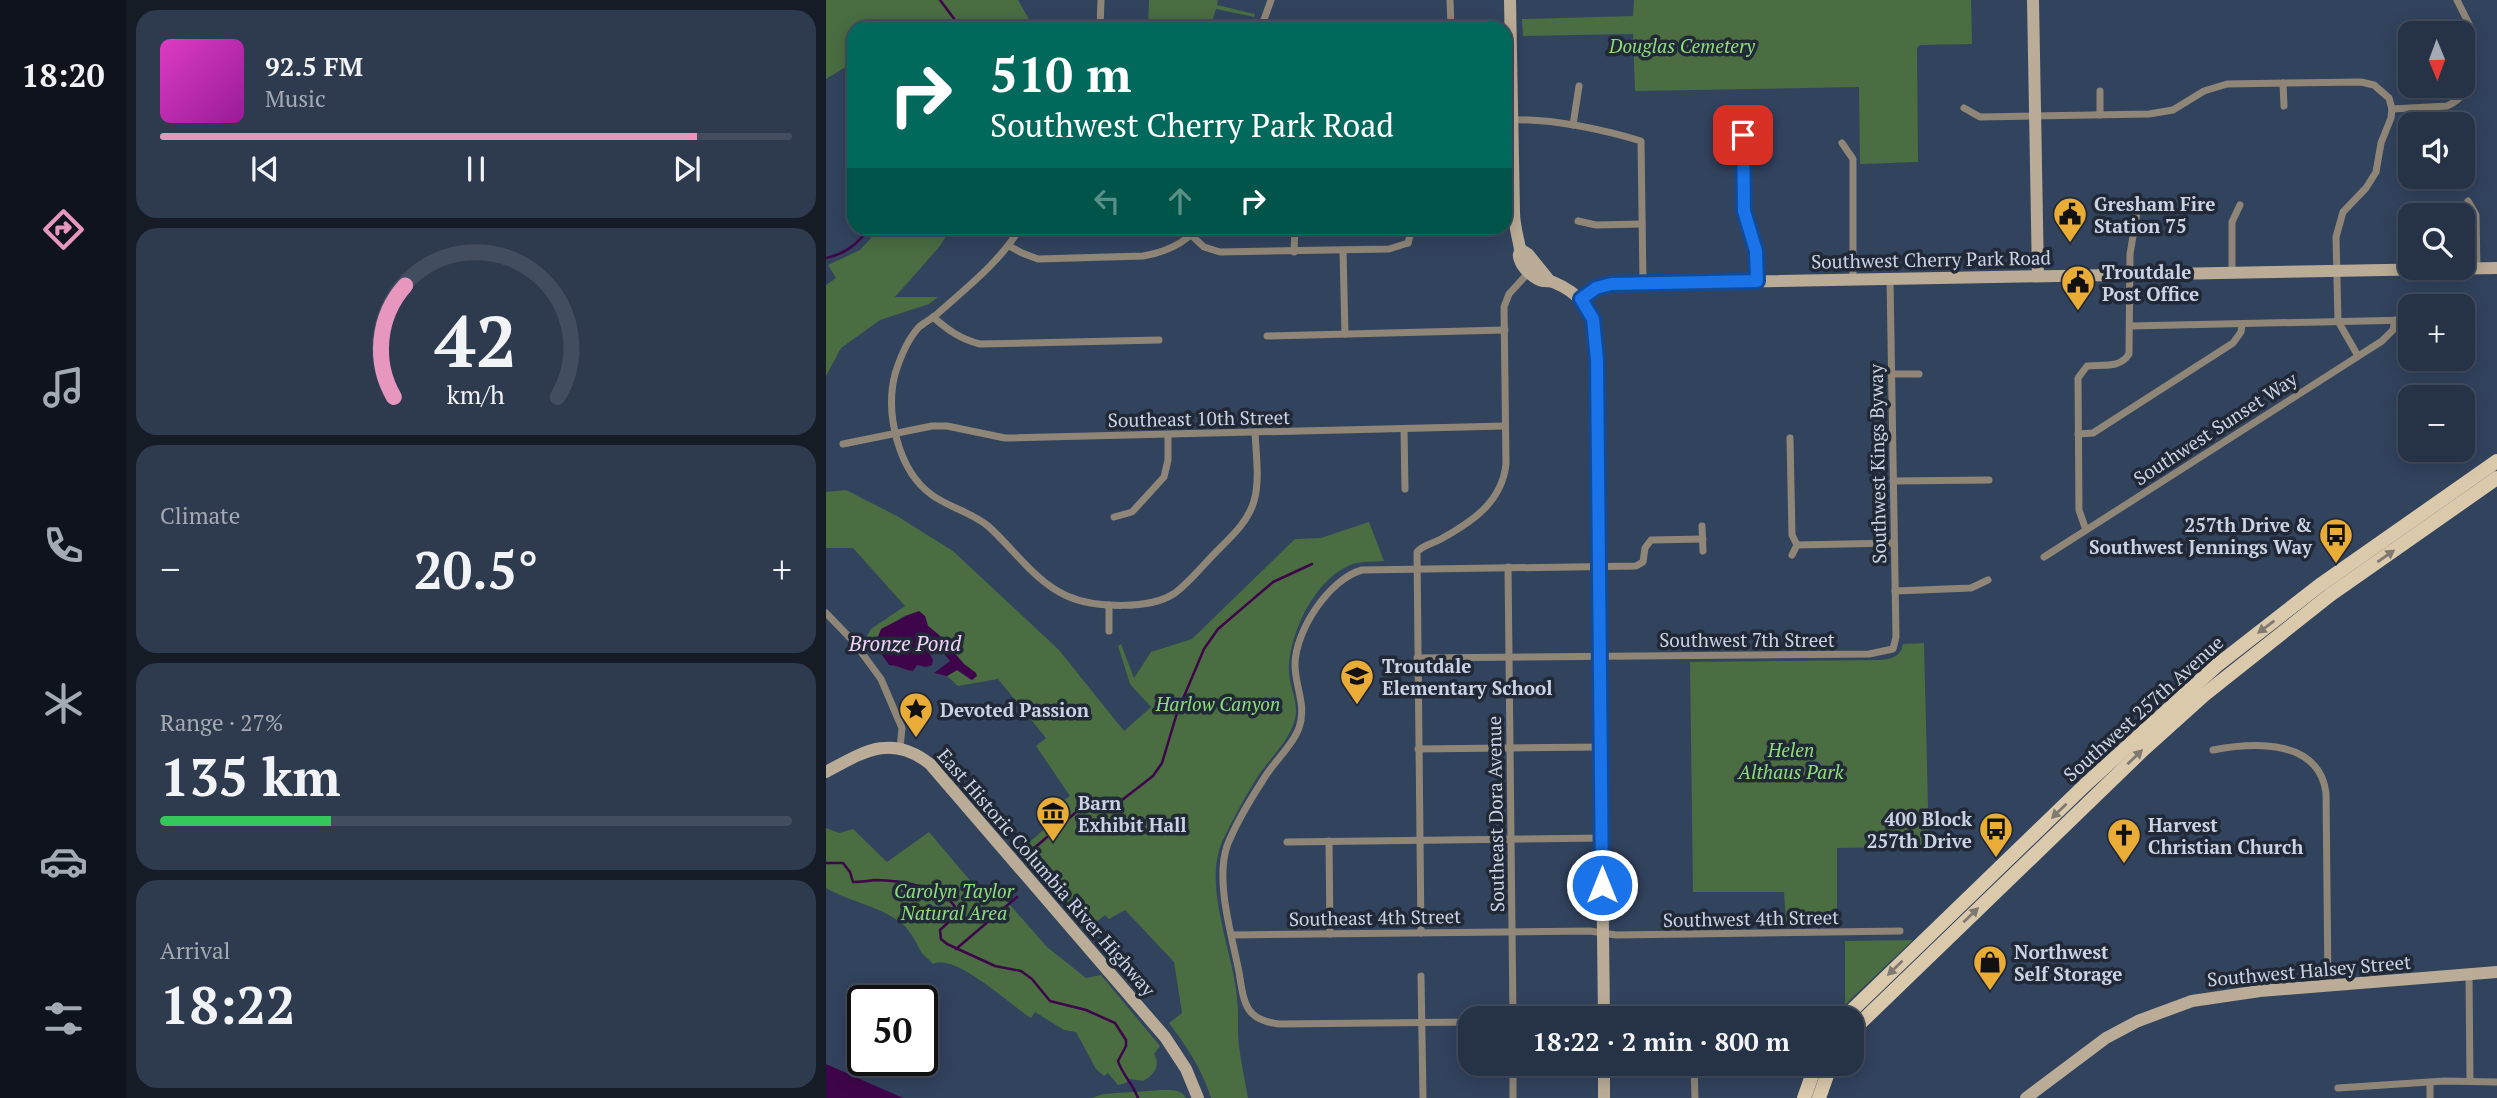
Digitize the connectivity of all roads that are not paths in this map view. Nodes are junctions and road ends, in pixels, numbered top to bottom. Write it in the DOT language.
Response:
graph roads {
  1 [pos="1101,0"];
  2 [pos="1270,0"];
  3 [pos="1450,0"];
  4 [pos="1510,0"];
  5 [pos="2033,0"];
  6 [pos="2457,0"];
  7 [pos="1100,21"];
  8 [pos="1263,21"];
  9 [pos="1451,21"];
  10 [pos="1510,21"];
  11 [pos="2283,83"];
  12 [pos="1579,86"];
  13 [pos="2100,91"];
  14 [pos="2284,106"];
  15 [pos="1964,108"];
  16 [pos="2392,109"];
  17 [pos="2100,115"];
  18 [pos="2035,116"];
  19 [pos="1512,119"];
  20 [pos="1573,125"];
  21 [pos="1743,135"];
  22 [pos="1842,143"];
  23 [pos="1512,190"];
  24 [pos="2468,201"];
  25 [pos="2240,205"];
  26 [pos="2138,206"];
  27 [pos="1578,221"];
  28 [pos="1642,224"];
  29 [pos="1016,235"];
  30 [pos="1191,235"];
  31 [pos="1295,235"];
  32 [pos="1412,235"];
  33 [pos="1009,246"];
  34 [pos="1520,250"];
  35 [pos="1343,251"];
  36 [pos="1294,252"];
  37 [pos="2477,268"];
  38 [pos="2497,268"];
  39 [pos="2336,271"];
  40 [pos="1529,272"];
  41 [pos="2232,273"];
  42 [pos="2130,275"];
  43 [pos="2038,276"];
  44 [pos="1890,279"];
  45 [pos="1549,280"];
  46 [pos="1853,280"];
  47 [pos="1757,281"];
  48 [pos="1643,284"];
  49 [pos="1581,299"];
  50 [pos="933,317"];
  51 [pos="2395,320"];
  52 [pos="2338,321"];
  53 [pos="2242,324"];
  54 [pos="2131,326"];
  55 [pos="1504,330"];
  56 [pos="1345,334"];
  57 [pos="1268,336"];
  58 [pos="1159,340"];
  59 [pos="2358,356"];
  60 [pos="1891,374"];
  61 [pos="1920,374"];
  62 [pos="1506,426"];
  63 [pos="1404,429"];
  64 [pos="896,431"];
  65 [pos="1255,432"];
  66 [pos="2078,434"];
  67 [pos="1168,435"];
  68 [pos="1790,438"];
  69 [pos="843,444"];
  70 [pos="2497,461"];
  71 [pos="2497,478"];
  72 [pos="1989,480"];
  73 [pos="1893,481"];
  74 [pos="1405,489"];
  75 [pos="1114,517"];
  76 [pos="1702,526"];
  77 [pos="2086,530"];
  78 [pos="1703,539"];
  79 [pos="1894,543"];
  80 [pos="1797,545"];
  81 [pos="1703,551"];
  82 [pos="1791,555"];
  83 [pos="2044,557"];
  84 [pos="1599,566"];
  85 [pos="1508,567"];
  86 [pos="1416,568"];
  87 [pos="1987,580"];
  88 [pos="1895,591"];
  89 [pos="1109,605"];
  90 [pos="826,613"];
  91 [pos="1109,631"];
  92 [pos="1893,649"];
  93 [pos="1600,655"];
  94 [pos="1509,657"];
  95 [pos="1417,658"];
  96 [pos="1601,747"];
  97 [pos="900,748"];
  98 [pos="1510,748"];
  99 [pos="1418,749"];
  100 [pos="2213,750"];
  101 [pos="826,772"];
  102 [pos="1602,838"];
  103 [pos="1511,839"];
  104 [pos="1419,840"];
  105 [pos="1329,841"];
  106 [pos="1287,842"];
  107 [pos="1512,931"];
  108 [pos="1900,931"];
  109 [pos="1330,933"];
  110 [pos="1421,933"];
  111 [pos="1603,933"];
  112 [pos="1232,935"];
  113 [pos="2497,972"];
  114 [pos="2469,975"];
  115 [pos="1421,976"];
  116 [pos="2328,985"];
  117 [pos="1513,1006"];
  118 [pos="1604,1006"];
  119 [pos="1856,1006"];
  120 [pos="1864,1019"];
  121 [pos="1422,1022"];
  122 [pos="1458,1022"];
  123 [pos="1513,1076"];
  124 [pos="1604,1076"];
  125 [pos="1694,1076"];
  126 [pos="1812,1076"];
  127 [pos="1827,1076"];
  128 [pos="2470,1081"];
  129 [pos="2497,1082"];
  130 [pos="2430,1083"];
  131 [pos="2338,1088"];
  132 [pos="1198,1098"];
  133 [pos="1423,1098"];
  134 [pos="1513,1098"];
  135 [pos="1604,1098"];
  136 [pos="1695,1098"];
  137 [pos="1804,1098"];
  138 [pos="1819,1098"];
  139 [pos="2026,1098"];
  140 [pos="2430,1098"];
  1 -- 7 [label="street"];
  2 -- 8 [label="street"];
  3 -- 9 [label="street"];
  4 -- 10 [label="street"];
  5 -- 18 [label="street"];
  6 -- 16 [label="street"];
  11 -- 14 [label="street"];
  11 -- 16 [label="street"];
  11 -- 17 [label="street"];
  12 -- 20 [label="street"];
  13 -- 17 [label="street"];
  15 -- 18 [label="street"];
  16 -- 39 [label="street"];
  17 -- 18 [label="street"];
  18 -- 43 [label="street"];
  19 -- 20 [label="street"];
  20 -- 28 [label="street"];
  21 -- 47 [label="street"];
  22 -- 46 [label="street"];
  23 -- 34 [label="street"];
  24 -- 37 [label="street"];
  25 -- 41 [label="street"];
  26 -- 42 [label="street"];
  27 -- 28 [label="street"];
  28 -- 48 [label="street"];
  29 -- 33 [label="street"];
  30 -- 33 [label="street"];
  30 -- 36 [label="street"];
  31 -- 36 [label="street"];
  32 -- 35 [label="street"];
  33 -- 50 [label="street"];
  34 -- 40 [label="street"];
  34 -- 45 [label="street"];
  35 -- 36 [label="street"];
  35 -- 56 [label="street"];
  37 -- 38 [label="street, Southwest Cherry Park Road"];
  37 -- 39 [label="street, Southwest Cherry Park Road"];
  39 -- 41 [label="street, Southwest Cherry Park Road"];
  39 -- 52 [label="street"];
  40 -- 45 [label="street"];
  40 -- 55 [label="street"];
  41 -- 42 [label="street, Southwest Cherry Park Road"];
  42 -- 43 [label="street, Southwest Cherry Park Road"];
  42 -- 54 [label="street"];
  43 -- 44 [label="street, Southwest Cherry Park Road"];
  44 -- 46 [label="street, Southwest Cherry Park Road"];
  44 -- 60 [label="street, Southwest Kings Byway"];
  45 -- 49 [label="street"];
  46 -- 47 [label="street, Southwest Cherry Park Road"];
  47 -- 48 [label="street, Southwest Cherry Park Road"];
  48 -- 49 [label="street, Southwest Cherry Park Road"];
  49 -- 84 [label="street"];
  50 -- 58 [label="street"];
  50 -- 64 [label="street"];
  51 -- 52 [label="street"];
  51 -- 59 [label="street, Southwest Sunset Way"];
  52 -- 53 [label="street"];
  52 -- 59 [label="street"];
  53 -- 54 [label="street"];
  53 -- 66 [label="street"];
  54 -- 66 [label="street"];
  55 -- 56 [label="street"];
  55 -- 62 [label="street"];
  56 -- 57 [label="street"];
  59 -- 77 [label="street, Southwest Sunset Way"];
  60 -- 61 [label="street"];
  60 -- 73 [label="street, Southwest Kings Byway"];
  62 -- 63 [label="street, Southeast 10th Street"];
  62 -- 86 [label="street"];
  63 -- 65 [label="street, Southeast 10th Street"];
  63 -- 74 [label="street"];
  64 -- 67 [label="street, Southeast 10th Street"];
  64 -- 69 [label="street, Southeast 10th Street"];
  64 -- 89 [label="street"];
  65 -- 67 [label="street, Southeast 10th Street"];
  65 -- 89 [label="street"];
  66 -- 77 [label="street"];
  67 -- 75 [label="street"];
  68 -- 80 [label="street"];
  70 -- 119 [label="main road, Southwest 257th Avenue, one-way"];
  120 -- 71 [label="main road, Southwest 257th Avenue, one-way"];
  72 -- 73 [label="street"];
  73 -- 79 [label="street, Southwest Kings Byway"];
  76 -- 78 [label="street"];
  77 -- 83 [label="street, Southwest Sunset Way"];
  78 -- 81 [label="street"];
  78 -- 84 [label="street"];
  79 -- 80 [label="street"];
  79 -- 88 [label="street, Southwest Kings Byway"];
  80 -- 82 [label="street"];
  84 -- 85 [label="street"];
  84 -- 93 [label="street"];
  85 -- 86 [label="street"];
  85 -- 94 [label="street, Southeast Dora Avenue"];
  86 -- 95 [label="street"];
  86 -- 112 [label="street"];
  87 -- 88 [label="street"];
  88 -- 92 [label="street, Southwest Kings Byway"];
  89 -- 91 [label="street"];
  90 -- 97 [label="street"];
  92 -- 93 [label="street, Southwest 7th Street"];
  93 -- 94 [label="street, Southwest 7th Street"];
  93 -- 96 [label="street"];
  94 -- 95 [label="street, Southwest 7th Street"];
  94 -- 98 [label="street, Southeast Dora Avenue"];
  95 -- 99 [label="street"];
  96 -- 98 [label="street"];
  96 -- 102 [label="street"];
  97 -- 101 [label="street"];
  97 -- 132 [label="street, East Historic Columbia River Highway"];
  98 -- 99 [label="street"];
  98 -- 103 [label="street, Southeast Dora Avenue"];
  99 -- 104 [label="street"];
  100 -- 116 [label="street"];
  102 -- 103 [label="street"];
  102 -- 111 [label="street"];
  103 -- 104 [label="street"];
  103 -- 107 [label="street, Southeast Dora Avenue"];
  104 -- 105 [label="street"];
  104 -- 110 [label="street"];
  105 -- 106 [label="street"];
  105 -- 109 [label="street"];
  107 -- 110 [label="street, Southeast 4th Street"];
  107 -- 111 [label="street, Southeast 4th Street"];
  107 -- 117 [label="street, Southeast Dora Avenue"];
  108 -- 111 [label="street, Southwest 4th Street"];
  109 -- 110 [label="street, Southeast 4th Street"];
  109 -- 112 [label="street, Southeast 4th Street"];
  111 -- 118 [label="street"];
  112 -- 121 [label="street"];
  113 -- 114 [label="street, Southwest Halsey Street"];
  114 -- 116 [label="street, Southwest Halsey Street"];
  114 -- 128 [label="street"];
  115 -- 121 [label="street"];
  116 -- 139 [label="street, Southwest Halsey Street"];
  121 -- 122 [label="street"];
  121 -- 133 [label="street"];
  123 -- 134 [label="street"];
  124 -- 135 [label="street"];
  125 -- 136 [label="street"];
  126 -- 137 [label="main road"];
  127 -- 138 [label="main road"];
  128 -- 129 [label="street"];
  128 -- 130 [label="street"];
  130 -- 131 [label="street"];
  130 -- 140 [label="street"];
}
